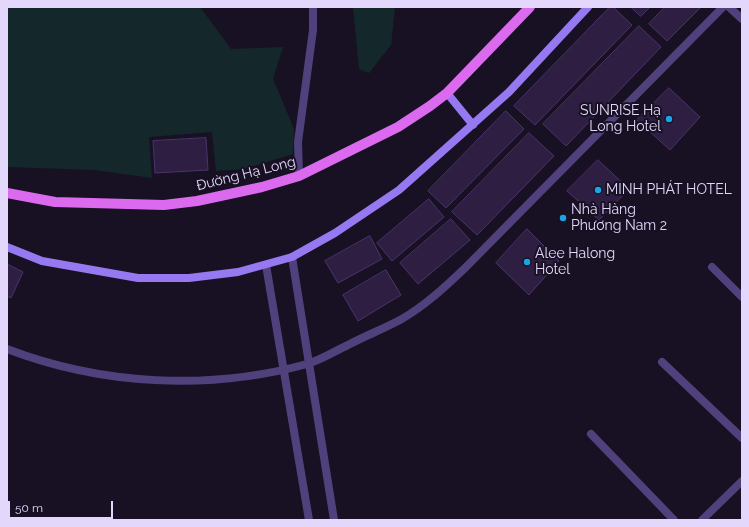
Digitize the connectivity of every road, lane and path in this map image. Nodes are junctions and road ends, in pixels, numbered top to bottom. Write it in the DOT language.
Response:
graph roads {
  1 [pos="313,7"];
  2 [pos="530,7"];
  3 [pos="588,7"];
  4 [pos="723,7"];
  5 [pos="729,7"];
  6 [pos="742,19"];
  7 [pos="447,93"];
  8 [pos="473,125"];
  9 [pos="298,176"];
  10 [pos="7,193"];
  11 [pos="7,247"];
  12 [pos="292,257"];
  13 [pos="266,265"];
  14 [pos="712,267"];
  15 [pos="742,297"];
  16 [pos="7,349"];
  17 [pos="662,362"];
  18 [pos="309,363"];
  19 [pos="283,369"];
  20 [pos="591,434"];
  21 [pos="742,438"];
  22 [pos="742,481"];
  23 [pos="309,520"];
  24 [pos="334,520"];
  25 [pos="674,520"];
  26 [pos="702,520"];
  1 -- 9 [label="street"];
  2 -- 7 [label="main road, Đường Hạ Long"];
  3 -- 8 [label="street"];
  4 -- 18 [label="street"];
  5 -- 6 [label="street"];
  7 -- 8 [label="street"];
  7 -- 9 [label="main road, Đường Hạ Long"];
  8 -- 12 [label="street"];
  9 -- 10 [label="main road, Đường Hạ Long"];
  11 -- 13 [label="street"];
  12 -- 13 [label="street"];
  12 -- 18 [label="street"];
  13 -- 19 [label="street"];
  14 -- 15 [label="street"];
  16 -- 19 [label="street"];
  17 -- 21 [label="street"];
  18 -- 19 [label="street"];
  18 -- 24 [label="street"];
  19 -- 23 [label="street"];
  20 -- 25 [label="street"];
  22 -- 26 [label="street"];
}
